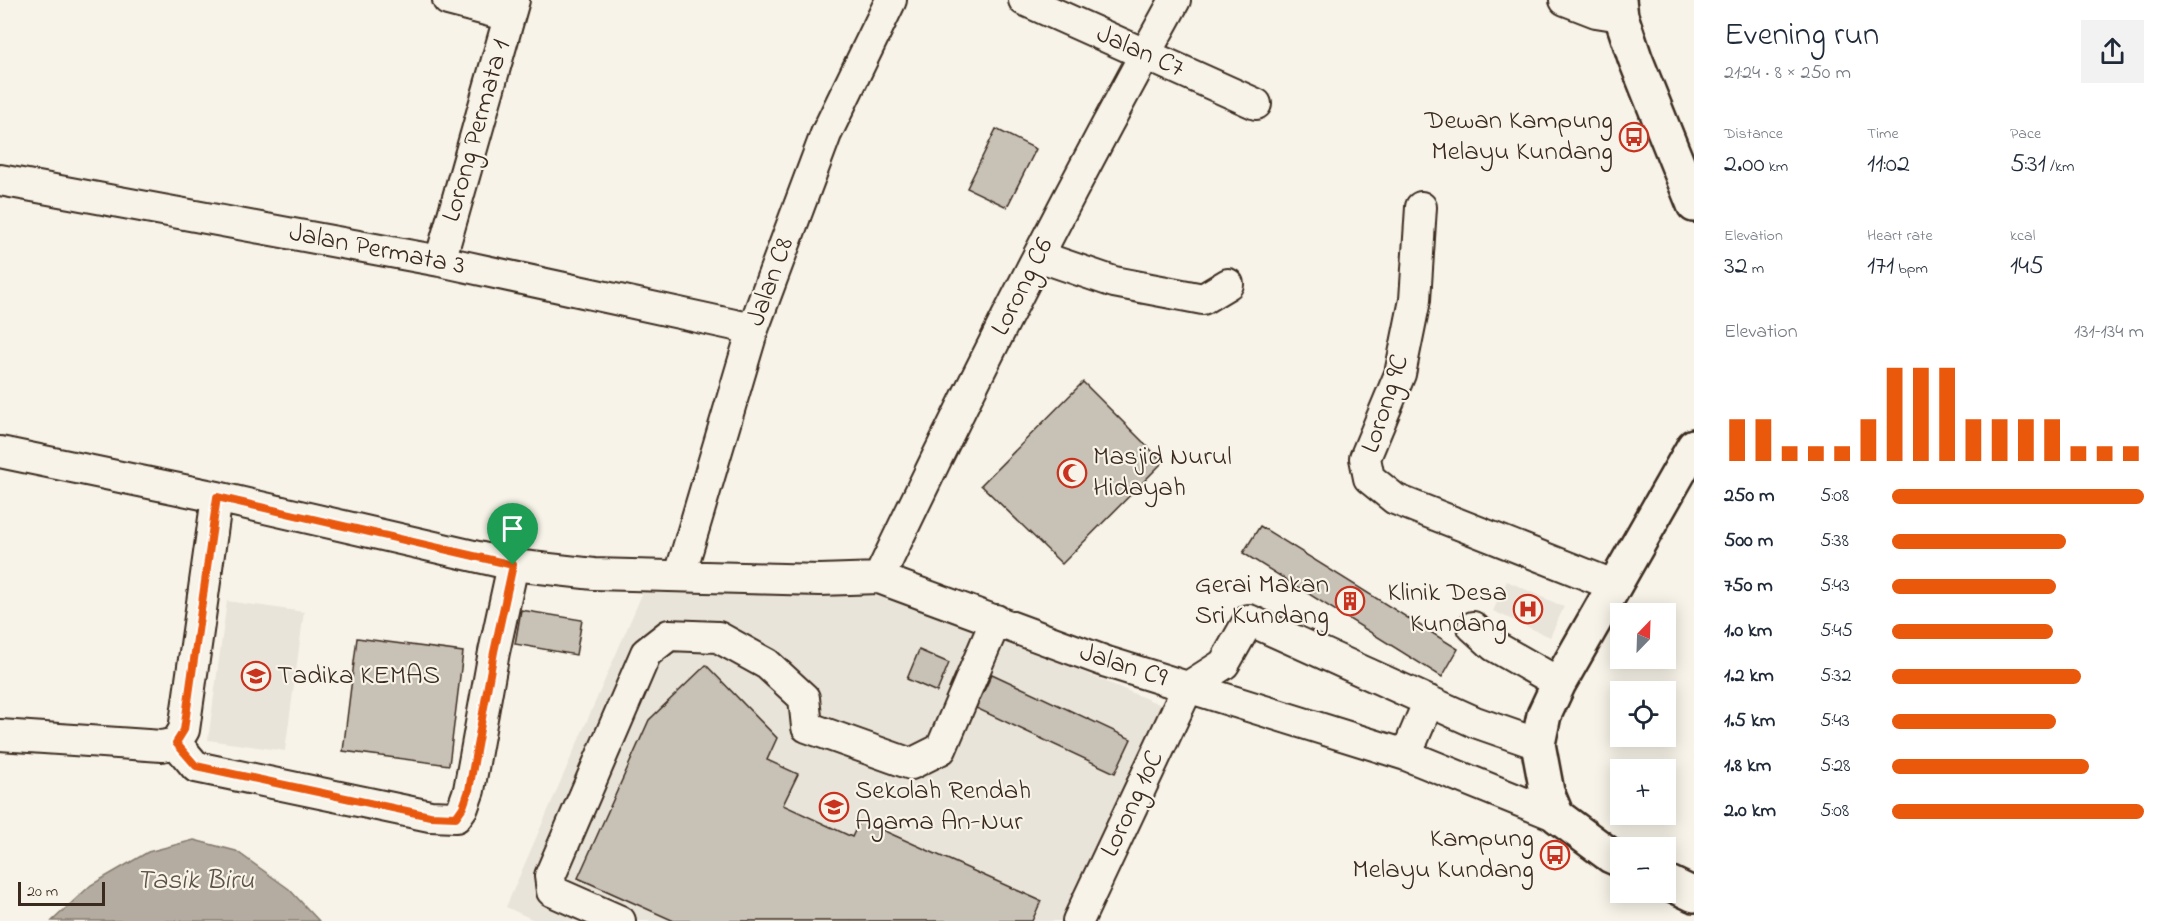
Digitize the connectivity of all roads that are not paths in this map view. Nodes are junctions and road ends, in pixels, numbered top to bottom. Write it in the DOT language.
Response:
graph roads {
  1 [pos="448,0"];
  2 [pos="891,0"];
  3 [pos="1024,0"];
  4 [pos="1175,0"];
  5 [pos="1565,0"];
  6 [pos="512,8"];
  7 [pos="1620,8"];
  8 [pos="1144,55"];
  9 [pos="1256,104"];
  10 [pos="0,180"];
  11 [pos="1694,205"];
  12 [pos="1421,207"];
  13 [pos="1038,256"];
  14 [pos="440,261"];
  15 [pos="1228,284"];
  16 [pos="753,329"];
  17 [pos="1694,446"];
  18 [pos="0,452"];
  19 [pos="217,497"];
  20 [pos="513,565"];
  21 [pos="680,575"];
  22 [pos="879,578"];
  23 [pos="1613,585"];
  24 [pos="996,620"];
  25 [pos="1473,627"];
  26 [pos="1559,683"];
  27 [pos="1188,687"];
  28 [pos="1429,701"];
  29 [pos="0,735"];
  30 [pos="176,743"];
  31 [pos="1538,744"];
  32 [pos="1406,755"];
  33 [pos="1557,816"];
  34 [pos="1610,855"];
  35 [pos="1676,886"];
  36 [pos="1694,895"];
  37 [pos="620,921"];
  38 [pos="1078,921"];
  1 -- 6 [label="street"];
  2 -- 16 [label="street, Jalan C8"];
  3 -- 8 [label="street, Jalan C7"];
  4 -- 8 [label="street, Lorong C6"];
  5 -- 7 [label="street"];
  6 -- 14 [label="street, Lorong Permata 1"];
  7 -- 11 [label="main road"];
  8 -- 9 [label="street, Jalan C7"];
  8 -- 13 [label="street, Lorong C6"];
  10 -- 14 [label="street, Jalan Permata 3"];
  12 -- 23 [label="street, Lorong 9C"];
  13 -- 15 [label="street"];
  13 -- 22 [label="street, Lorong C6"];
  14 -- 16 [label="street, Jalan Permata 3"];
  16 -- 21 [label="street, Jalan C8"];
  17 -- 23 [label="main road"];
  18 -- 19 [label="street, Jalan C9"];
  19 -- 20 [label="street, Jalan C9"];
  19 -- 30 [label="street"];
  20 -- 21 [label="street, Jalan C9"];
  20 -- 30 [label="street"];
  21 -- 22 [label="street, Jalan C9"];
  22 -- 24 [label="street, Jalan C9"];
  23 -- 26 [label="main road"];
  24 -- 27 [label="street, Jalan C9"];
  24 -- 37 [label="street"];
  25 -- 26 [label="street"];
  26 -- 31 [label="main road"];
  27 -- 28 [label="street"];
  27 -- 32 [label="street, Jalan C9"];
  27 -- 38 [label="street, Lorong 10C"];
  28 -- 31 [label="street"];
  28 -- 32 [label="street"];
  29 -- 30 [label="street"];
  31 -- 33 [label="main road"];
  32 -- 33 [label="street, Jalan C9"];
  33 -- 34 [label="main road"];
  35 -- 36 [label="main road"];
}
